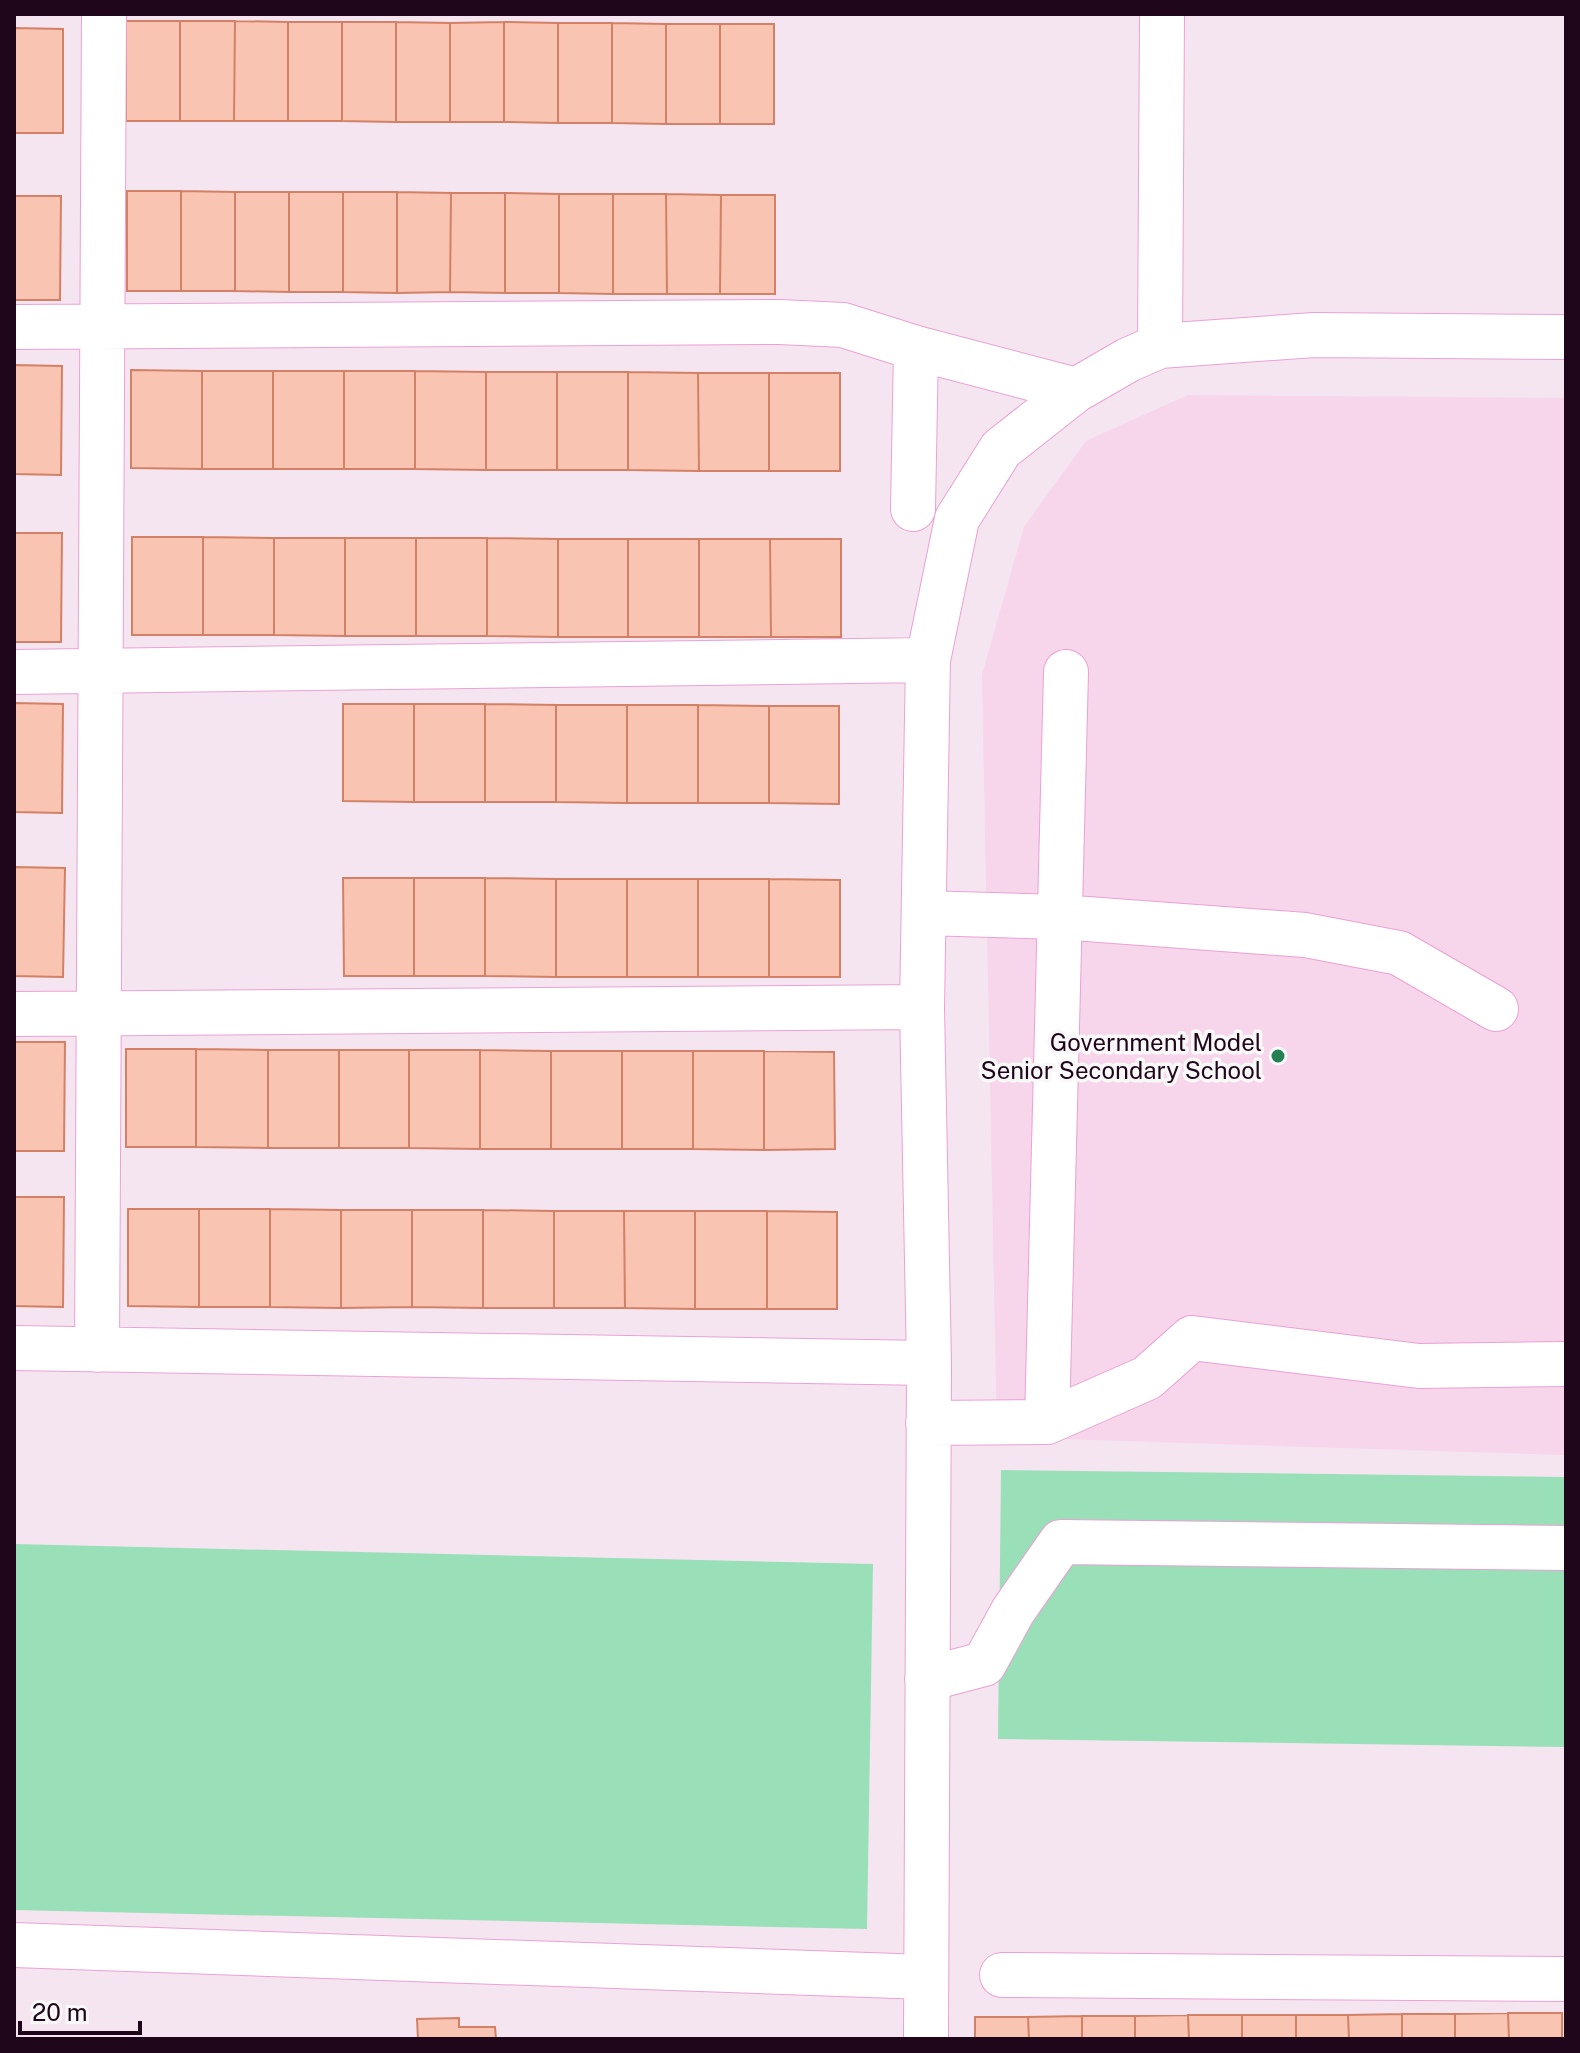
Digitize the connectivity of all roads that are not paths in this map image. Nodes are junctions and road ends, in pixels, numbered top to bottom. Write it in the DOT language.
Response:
graph roads {
  1 [pos="104,14"];
  2 [pos="1162,14"];
  3 [pos="14,327"];
  4 [pos="101,328"];
  5 [pos="1566,337"];
  6 [pos="1160,346"];
  7 [pos="916,348"];
  8 [pos="1076,390"];
  9 [pos="913,509"];
  10 [pos="928,660"];
  11 [pos="14,672"];
  12 [pos="101,672"];
  13 [pos="1066,672"];
  14 [pos="924,913"];
  15 [pos="1060,917"];
  16 [pos="922,1007"];
  17 [pos="1496,1009"];
  18 [pos="14,1014"];
  19 [pos="98,1014"];
  20 [pos="14,1348"];
  21 [pos="97,1350"];
  22 [pos="929,1363"];
  23 [pos="1566,1364"];
  24 [pos="1047,1422"];
  25 [pos="928,1423"];
  26 [pos="1566,1548"];
  27 [pos="927,1679"];
  28 [pos="14,1945"];
  29 [pos="1002,1975"];
  30 [pos="925,1977"];
  31 [pos="1566,1979"];
  32 [pos="926,2039"];
  1 -- 4 [label="street"];
  2 -- 6 [label="street"];
  3 -- 4 [label="street"];
  4 -- 7 [label="street"];
  4 -- 12 [label="street"];
  5 -- 6 [label="street"];
  6 -- 8 [label="street"];
  7 -- 8 [label="street"];
  7 -- 9 [label="street"];
  8 -- 10 [label="street"];
  10 -- 12 [label="street"];
  10 -- 14 [label="street"];
  11 -- 12 [label="street"];
  12 -- 19 [label="street"];
  13 -- 15 [label="street"];
  14 -- 15 [label="street"];
  14 -- 16 [label="street"];
  15 -- 17 [label="street"];
  15 -- 24 [label="street"];
  16 -- 19 [label="street"];
  16 -- 22 [label="street"];
  18 -- 19 [label="street"];
  19 -- 21 [label="street"];
  20 -- 21 [label="street"];
  21 -- 22 [label="street"];
  22 -- 25 [label="street"];
  23 -- 24 [label="street"];
  24 -- 25 [label="street"];
  25 -- 27 [label="street"];
  26 -- 27 [label="street"];
  27 -- 30 [label="street"];
  28 -- 30 [label="street"];
  29 -- 31 [label="street"];
  30 -- 32 [label="street"];
}
